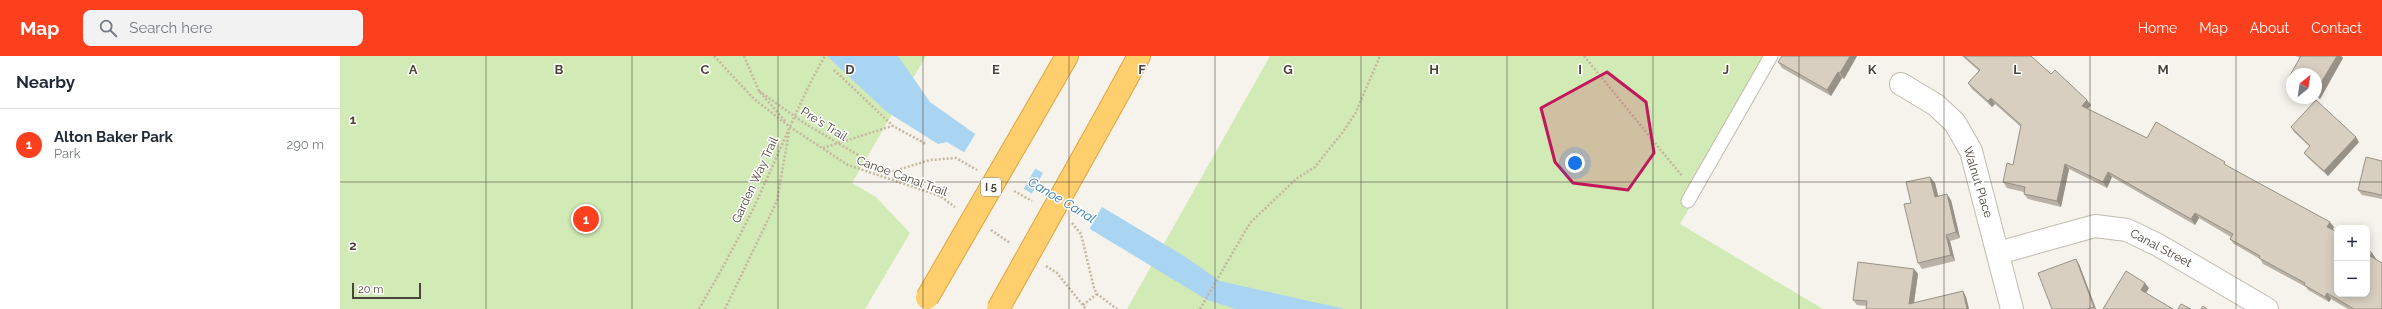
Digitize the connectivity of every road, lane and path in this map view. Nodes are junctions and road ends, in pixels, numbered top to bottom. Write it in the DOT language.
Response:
graph roads {
  1 [pos="714,56"];
  2 [pos="744,56"];
  3 [pos="825,56"];
  4 [pos="1067,56"];
  5 [pos="1139,56"];
  6 [pos="1380,56"];
  7 [pos="1584,56"];
  8 [pos="1771,56"];
  9 [pos="834,70"];
  10 [pos="1901,84"];
  11 [pos="759,91"];
  12 [pos="795,116"];
  13 [pos="893,126"];
  14 [pos="790,127"];
  15 [pos="836,143"];
  16 [pos="926,144"];
  17 [pos="822,148"];
  18 [pos="982,173"];
  19 [pos="1008,188"];
  20 [pos="1694,190"];
  21 [pos="1688,201"];
  22 [pos="1035,203"];
  23 [pos="959,209"];
  24 [pos="1068,221"];
  25 [pos="985,226"];
  26 [pos="1012,243"];
  27 [pos="1998,253"];
  28 [pos="1044,265"];
  29 [pos="1097,294"];
  30 [pos="924,303"];
  31 [pos="1083,305"];
  32 [pos="698,309"];
  33 [pos="724,309"];
  34 [pos="998,309"];
  35 [pos="1086,309"];
  36 [pos="1117,309"];
  37 [pos="1200,309"];
  38 [pos="2012,309"];
  39 [pos="2267,309"];
  1 -- 14 [label="path, Canoe Canal Trail"];
  2 -- 11 [label="path, Pre's Trail"];
  3 -- 12 [label="path, Garden Way Trail"];
  4 -- 30 [label="highway, I 5, bridge"];
  5 -- 34 [label="highway, bridge"];
  6 -- 37 [label="path"];
  7 -- 20 [label="path"];
  8 -- 20 [label="lane"];
  9 -- 13 [label="path"];
  10 -- 27 [label="street, Walnut Place"];
  11 -- 12 [label="path, Pre's Trail"];
  11 -- 14 [label="path, Pre's Trail"];
  12 -- 14 [label="path, Garden Way Trail"];
  12 -- 15 [label="path, Pre's Trail"];
  13 -- 15 [label="path"];
  13 -- 16 [label="path"];
  14 -- 17 [label="path, Canoe Canal Trail"];
  14 -- 32 [label="path, Garden Way Trail"];
  14 -- 33 [label="path, Pre's Trail"];
  15 -- 17 [label="path"];
  15 -- 18 [label="path, Pre's Trail"];
  17 -- 23 [label="path, Canoe Canal Trail"];
  19 -- 22 [label="path"];
  20 -- 21 [label="lane"];
  24 -- 29 [label="path"];
  25 -- 26 [label="path"];
  27 -- 38 [label="street, Walnut Place"];
  27 -- 39 [label="street, Canal Street"];
  28 -- 31 [label="path"];
  29 -- 31 [label="path"];
  29 -- 36 [label="path"];
  31 -- 35 [label="path"];
}
